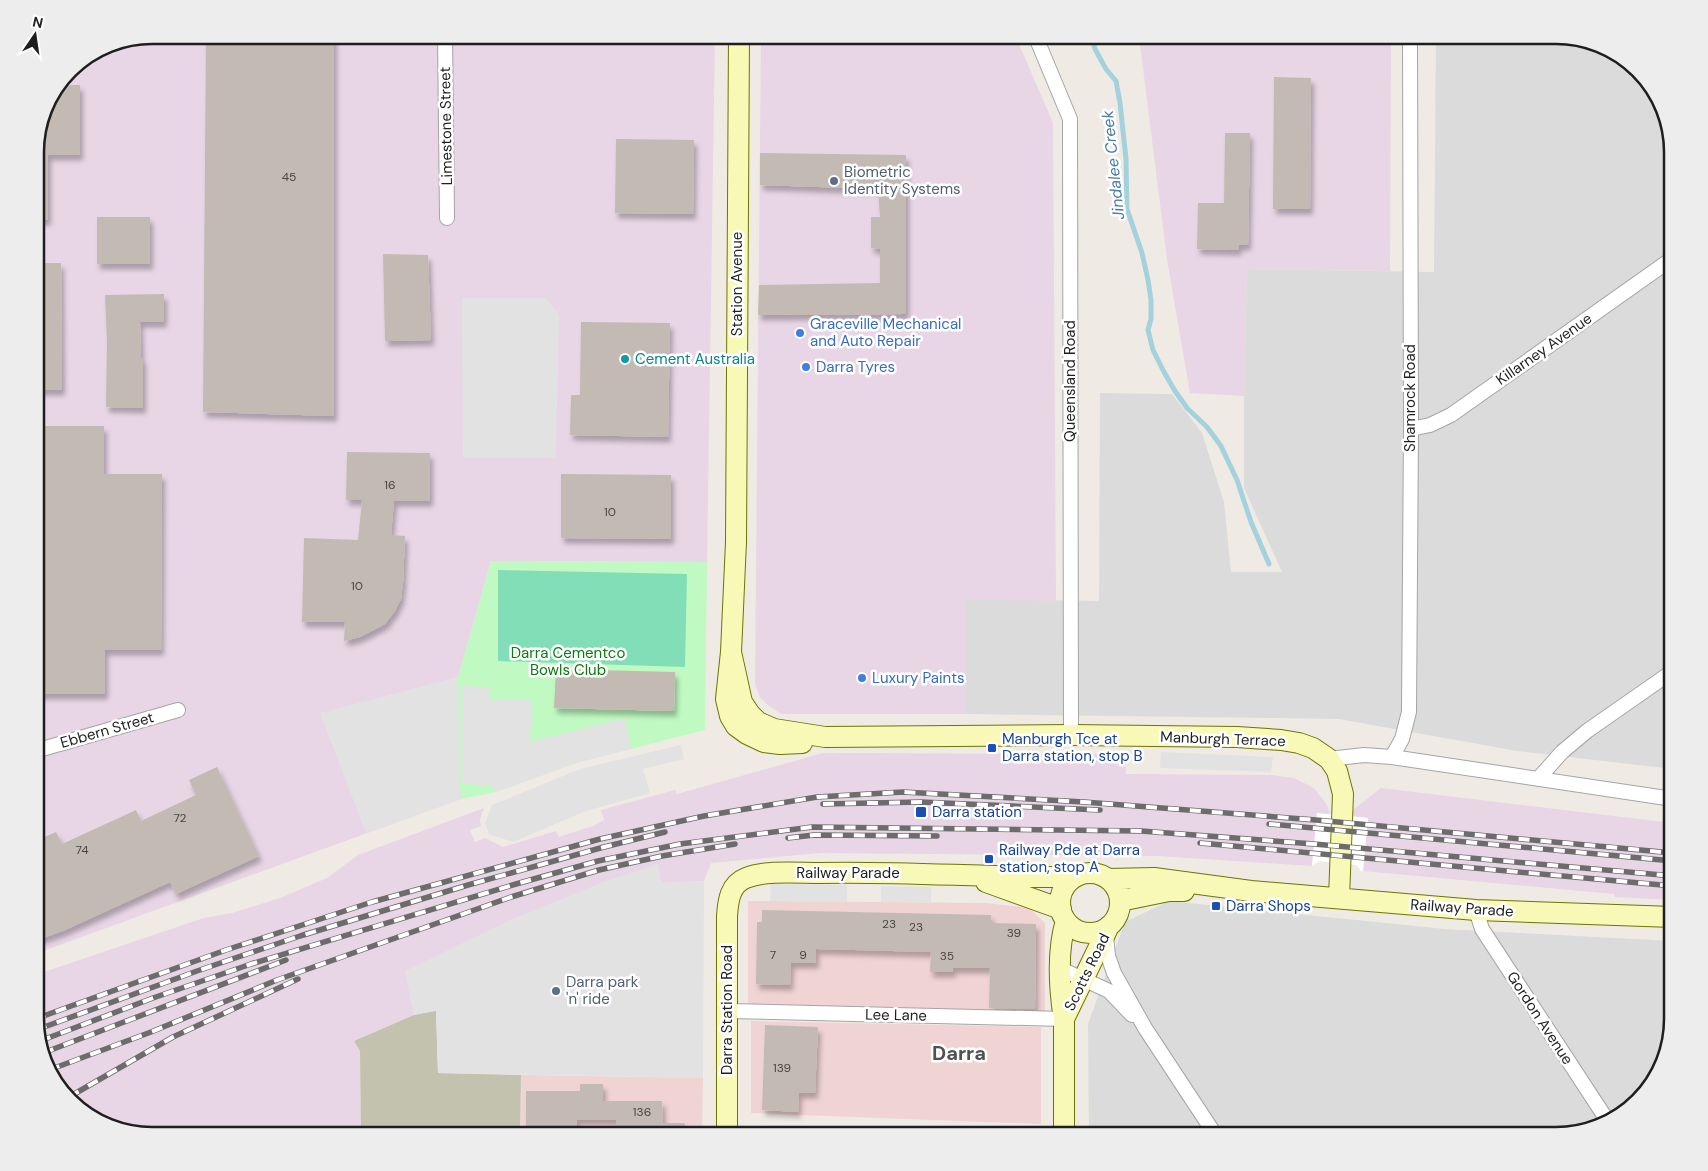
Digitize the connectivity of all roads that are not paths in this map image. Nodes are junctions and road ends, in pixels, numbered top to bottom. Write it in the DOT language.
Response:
graph roads {
  1 [pos="445,44"];
  2 [pos="739,44"];
  3 [pos="1039,44"];
  4 [pos="1410,44"];
  5 [pos="447,218"];
  6 [pos="1664,264"];
  7 [pos="1411,429"];
  8 [pos="731,652"];
  9 [pos="1664,677"];
  10 [pos="178,710"];
  11 [pos="758,722"];
  12 [pos="1071,735"];
  13 [pos="825,737"];
  14 [pos="764,742"];
  15 [pos="44,748"];
  16 [pos="1392,757"];
  17 [pos="1329,759"];
  18 [pos="1538,780"];
  19 [pos="1664,798"];
  20 [pos="965,875"];
  21 [pos="1074,877"];
  22 [pos="1108,878"];
  23 [pos="735,886"];
  24 [pos="1251,891"];
  25 [pos="1339,898"];
  26 [pos="1120,901"];
  27 [pos="1476,910"];
  28 [pos="1063,915"];
  29 [pos="1664,917"];
  30 [pos="1108,930"];
  31 [pos="1060,969"];
  32 [pos="1083,979"];
  33 [pos="728,1011"];
  34 [pos="1064,1019"];
  35 [pos="1145,1028"];
  36 [pos="1604,1116"];
  37 [pos="726,1127"];
  38 [pos="1064,1127"];
  39 [pos="1210,1127"];
  1 -- 5 [label="street, Limestone Street"];
  2 -- 8 [label="street, Station Avenue"];
  3 -- 12 [label="street, Queensland Road"];
  4 -- 7 [label="street, Shamrock Road"];
  6 -- 7 [label="street, Killarney Avenue"];
  7 -- 16 [label="street, Shamrock Road"];
  8 -- 11 [label="street, Station Avenue"];
  8 -- 14 [label="street, Station Avenue"];
  9 -- 18 [label="street"];
  10 -- 15 [label="street, Ebbern Street"];
  11 -- 13 [label="street, Manburgh Terrace"];
  12 -- 13 [label="street, Manburgh Terrace"];
  12 -- 17 [label="street, Manburgh Terrace"];
  13 -- 14 [label="street, Manburgh Terrace"];
  16 -- 17 [label="street"];
  16 -- 18 [label="street"];
  17 -- 25 [label="street"];
  18 -- 19 [label="street"];
  20 -- 21 [label="street, Railway Parade"];
  20 -- 23 [label="street, Railway Parade"];
  20 -- 28 [label="street, Railway Parade"];
  21 -- 22 [label="street"];
  21 -- 28 [label="street"];
  22 -- 24 [label="street, Railway Parade"];
  22 -- 26 [label="street"];
  23 -- 33 [label="street, Darra Station Road"];
  24 -- 25 [label="street, Railway Parade"];
  24 -- 26 [label="street, Railway Parade"];
  25 -- 27 [label="street, Railway Parade"];
  26 -- 30 [label="street"];
  27 -- 29 [label="street, Railway Parade"];
  27 -- 36 [label="street, Gordon Avenue"];
  28 -- 30 [label="street"];
  28 -- 31 [label="street, Scotts Road"];
  30 -- 32 [label="street, Scotts Road"];
  30 -- 35 [label="street"];
  31 -- 32 [label="street"];
  31 -- 34 [label="street, Scotts Road"];
  32 -- 34 [label="street, Scotts Road"];
  32 -- 35 [label="street"];
  33 -- 34 [label="street, Lee Lane"];
  33 -- 37 [label="street, Darra Station Road"];
  34 -- 38 [label="street, Scotts Road"];
  35 -- 39 [label="street"];
}
